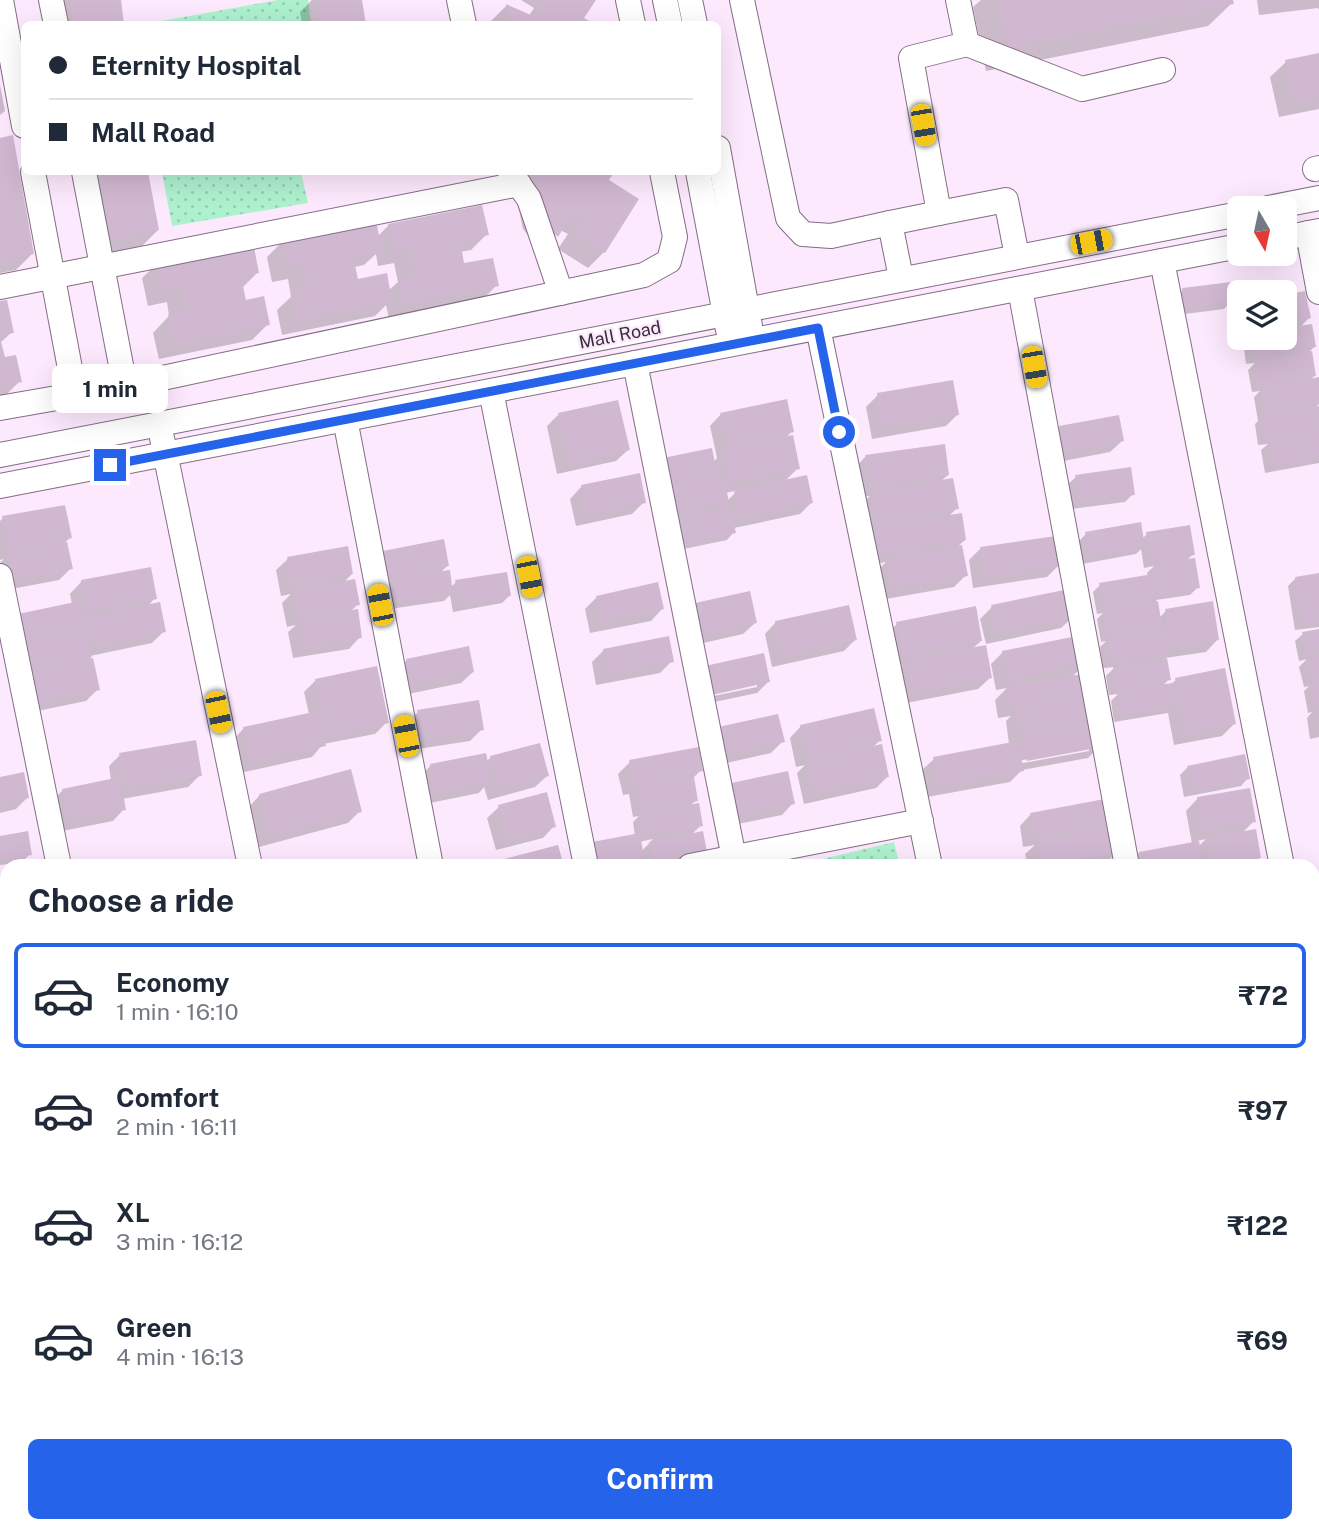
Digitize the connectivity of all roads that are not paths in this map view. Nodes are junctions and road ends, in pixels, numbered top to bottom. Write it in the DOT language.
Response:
graph roads {
  1 [pos="1,0"];
  2 [pos="51,0"];
  3 [pos="459,0"];
  4 [pos="628,0"];
  5 [pos="665,0"];
  6 [pos="690,0"];
  7 [pos="742,0"];
  8 [pos="958,0"];
  9 [pos="55,21"];
  10 [pos="463,21"];
  11 [pos="632,21"];
  12 [pos="669,21"];
  13 [pos="694,21"];
  14 [pos="967,44"];
  15 [pos="1163,70"];
  16 [pos="21,110"];
  17 [pos="34,175"];
  18 [pos="85,175"];
  19 [pos="663,175"];
  20 [pos="699,175"];
  21 [pos="721,175"];
  22 [pos="514,178"];
  23 [pos="1319,198"];
  24 [pos="1297,202"];
  25 [pos="939,213"];
  26 [pos="1227,216"];
  27 [pos="890,223"];
  28 [pos="1304,234"];
  29 [pos="1227,248"];
  30 [pos="1017,256"];
  31 [pos="1162,261"];
  32 [pos="102,266"];
  33 [pos="52,276"];
  34 [pos="901,278"];
  35 [pos="0,287"];
  36 [pos="1020,289"];
  37 [pos="1319,292"];
  38 [pos="561,293"];
  39 [pos="736,312"];
  40 [pos="818,328"];
  41 [pos="742,343"];
  42 [pos="635,363"];
  43 [pos="125,386"];
  44 [pos="491,391"];
  45 [pos="75,395"];
  46 [pos="0,408"];
  47 [pos="345,419"];
  48 [pos="159,424"];
  49 [pos="165,454"];
  50 [pos="0,455"];
  51 [pos="0,486"];
  52 [pos="0,576"];
  53 [pos="921,821"];
  54 [pos="734,858"];
  55 [pos="58,859"];
  56 [pos="249,859"];
  57 [pos="430,859"];
  58 [pos="585,859"];
  59 [pos="728,859"];
  60 [pos="929,859"];
  61 [pos="1126,859"];
  62 [pos="1281,859"];
  1 -- 16 [label="street"];
  2 -- 9 [label="street"];
  3 -- 10 [label="street"];
  4 -- 11 [label="street"];
  5 -- 12 [label="street"];
  6 -- 13 [label="street"];
  7 -- 27 [label="street"];
  8 -- 14 [label="street"];
  14 -- 15 [label="street"];
  14 -- 25 [label="street"];
  17 -- 33 [label="street"];
  18 -- 32 [label="street"];
  19 -- 38 [label="street"];
  20 -- 39 [label="street"];
  21 -- 39 [label="street"];
  22 -- 32 [label="street"];
  22 -- 38 [label="street"];
  23 -- 24 [label="street"];
  25 -- 27 [label="street"];
  25 -- 30 [label="street"];
  26 -- 30 [label="street, Mall Road"];
  27 -- 34 [label="street"];
  28 -- 37 [label="street"];
  29 -- 31 [label="street, Mall Road"];
  30 -- 34 [label="street, Mall Road"];
  31 -- 36 [label="street, Mall Road"];
  31 -- 62 [label="street"];
  32 -- 33 [label="street"];
  32 -- 43 [label="street"];
  33 -- 35 [label="street"];
  33 -- 45 [label="street"];
  34 -- 39 [label="street, Mall Road"];
  36 -- 40 [label="street, Mall Road"];
  36 -- 61 [label="street"];
  38 -- 43 [label="street"];
  39 -- 41 [label="street"];
  39 -- 48 [label="street, Mall Road"];
  40 -- 41 [label="street, Mall Road"];
  40 -- 53 [label="street"];
  41 -- 42 [label="street, Mall Road"];
  42 -- 44 [label="street, Mall Road"];
  42 -- 54 [label="street"];
  43 -- 45 [label="street"];
  44 -- 47 [label="street, Mall Road"];
  44 -- 58 [label="street"];
  45 -- 46 [label="street"];
  47 -- 49 [label="street, Mall Road"];
  47 -- 57 [label="street"];
  48 -- 49 [label="street"];
  48 -- 50 [label="street, Mall Road"];
  49 -- 51 [label="street, Mall Road"];
  49 -- 56 [label="street"];
  52 -- 55 [label="street"];
  53 -- 54 [label="street"];
  53 -- 60 [label="street"];
  54 -- 59 [label="street"];
}
